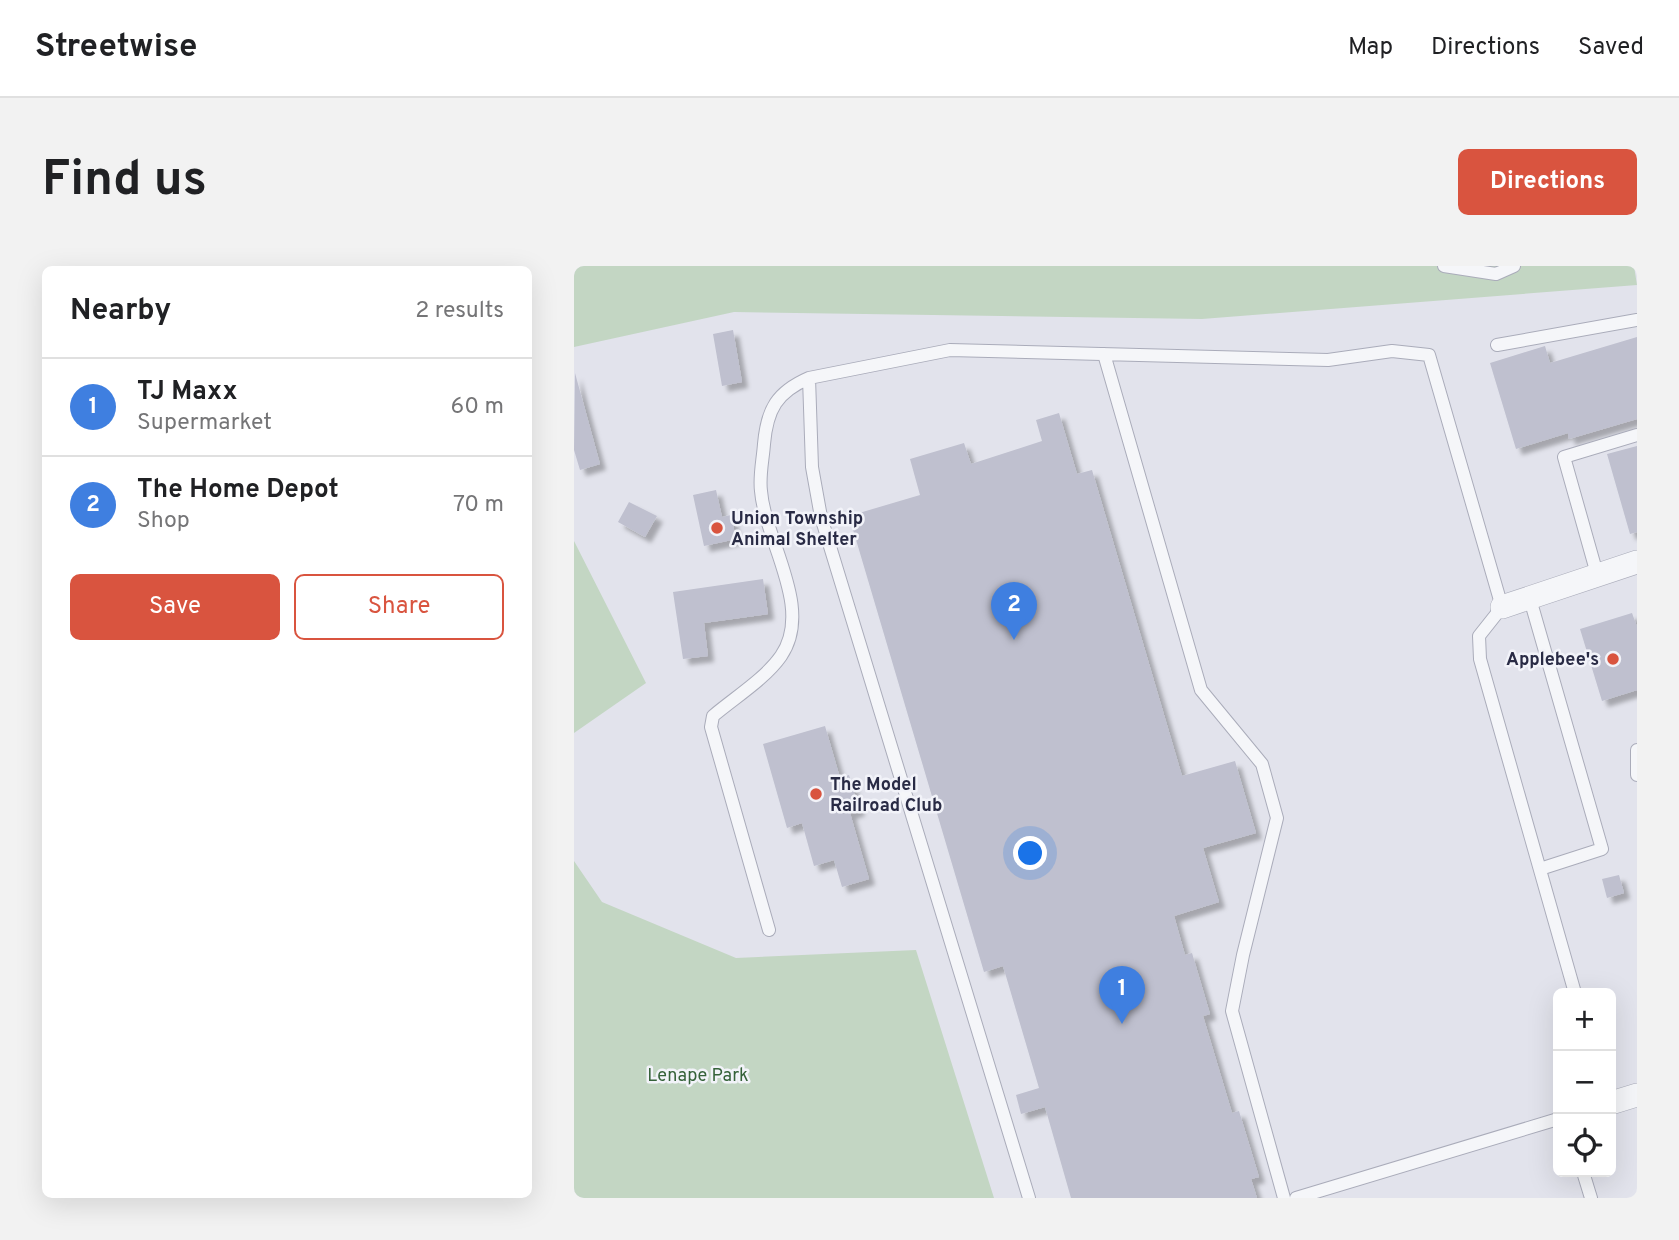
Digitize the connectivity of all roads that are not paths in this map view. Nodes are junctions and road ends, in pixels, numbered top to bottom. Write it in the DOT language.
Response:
graph roads {
  1 [pos="1444,266"];
  2 [pos="1514,266"];
  3 [pos="1637,320"];
  4 [pos="1497,345"];
  5 [pos="1104,354"];
  6 [pos="808,378"];
  7 [pos="1637,435"];
  8 [pos="1637,562"];
  9 [pos="1597,574"];
  10 [pos="1531,599"];
  11 [pos="1502,607"];
  12 [pos="1637,750"];
  13 [pos="1637,775"];
  14 [pos="1540,869"];
  15 [pos="769,930"];
  16 [pos="1574,988"];
  17 [pos="1637,1095"];
  18 [pos="1616,1101"];
  19 [pos="1553,1121"];
  20 [pos="1585,1177"];
  21 [pos="1030,1198"];
  22 [pos="1284,1198"];
  23 [pos="1296,1198"];
  24 [pos="1591,1198"];
  1 -- 2 [label="lane"];
  3 -- 4 [label="lane"];
  5 -- 6 [label="lane"];
  5 -- 11 [label="lane"];
  5 -- 22 [label="lane"];
  6 -- 15 [label="lane"];
  6 -- 21 [label="lane"];
  7 -- 9 [label="lane"];
  8 -- 9 [label="street"];
  9 -- 10 [label="street"];
  10 -- 11 [label="street"];
  10 -- 14 [label="lane"];
  11 -- 14 [label="lane"];
  12 -- 13 [label="lane"];
  14 -- 16 [label="lane"];
  17 -- 18 [label="street"];
  19 -- 23 [label="lane"];
  20 -- 24 [label="lane"];
}
